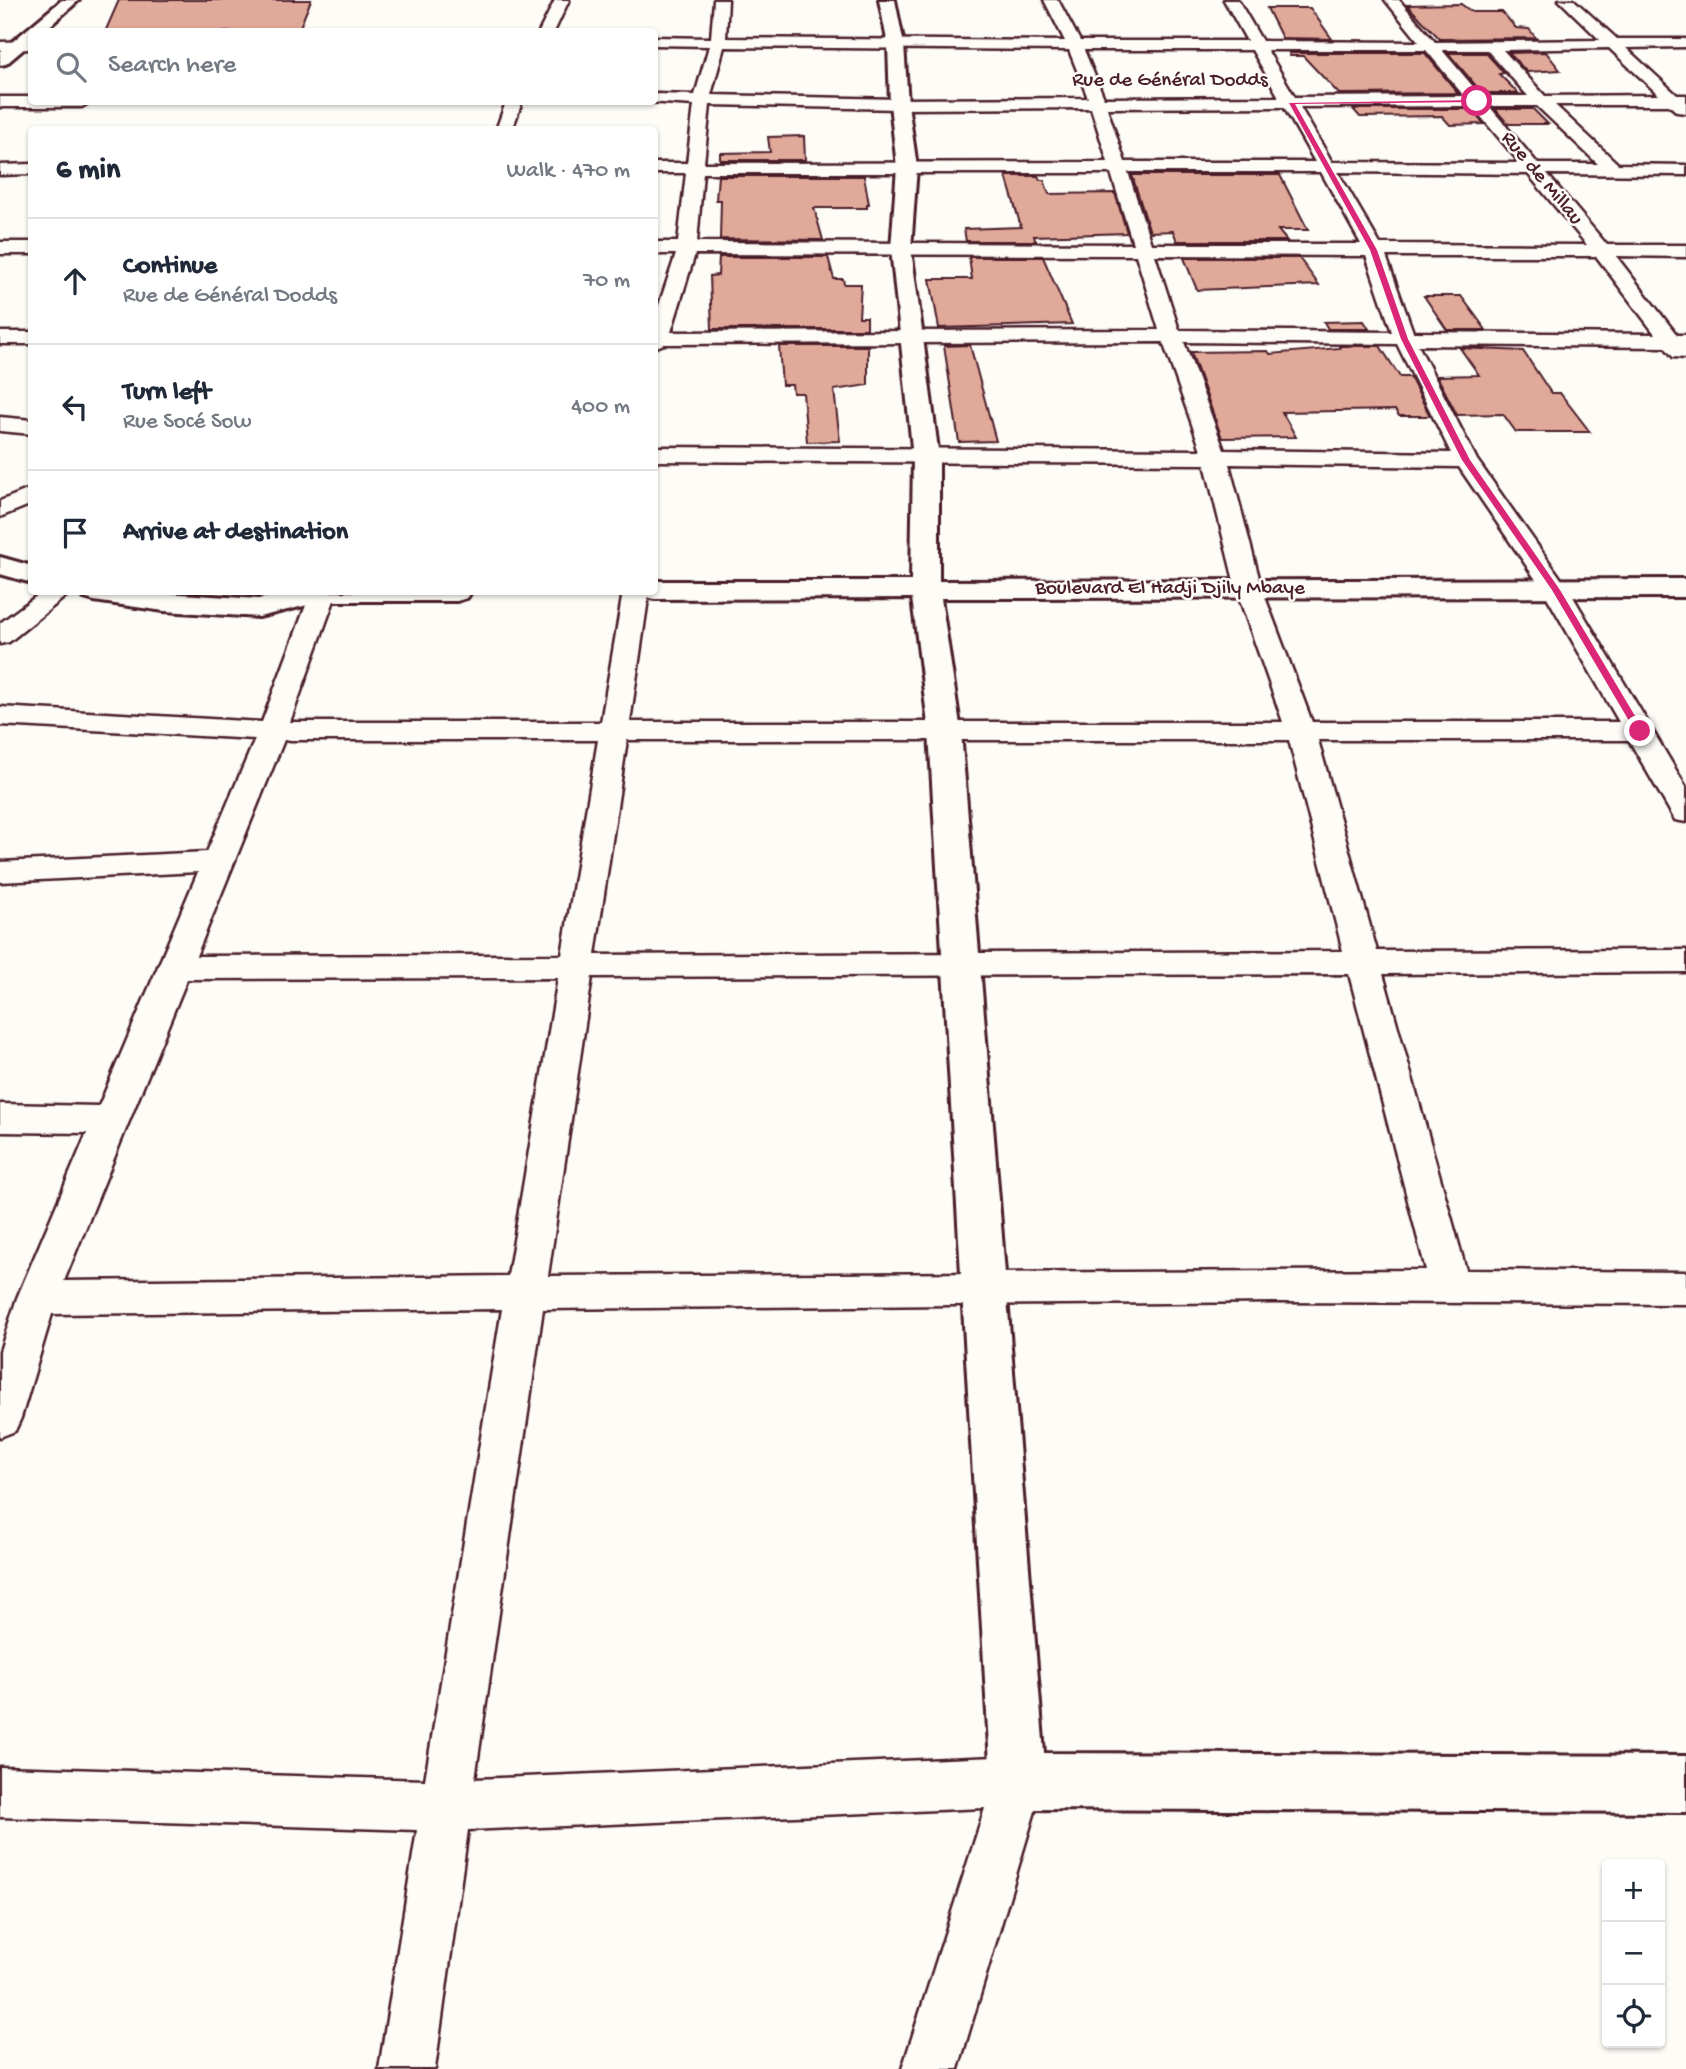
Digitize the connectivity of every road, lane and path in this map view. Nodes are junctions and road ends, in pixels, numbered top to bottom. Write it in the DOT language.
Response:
graph roads {
  1 [pos="71,0"];
  2 [pos="562,0"];
  3 [pos="721,0"];
  4 [pos="887,0"];
  5 [pos="1051,0"];
  6 [pos="1231,0"];
  7 [pos="1392,0"];
  8 [pos="1566,0"];
  9 [pos="37,28"];
  10 [pos="548,28"];
  11 [pos="658,41"];
  12 [pos="718,42"];
  13 [pos="1686,43"];
  14 [pos="896,45"];
  15 [pos="1075,45"];
  16 [pos="1257,45"];
  17 [pos="1614,45"];
  18 [pos="16,46"];
  19 [pos="1434,46"];
  20 [pos="1492,46"];
  21 [pos="0,60"];
  22 [pos="658,99"];
  23 [pos="702,100"];
  24 [pos="1097,101"];
  25 [pos="1477,101"];
  26 [pos="1542,102"];
  27 [pos="0,103"];
  28 [pos="28,103"];
  29 [pos="1291,103"];
  30 [pos="899,104"];
  31 [pos="1682,104"];
  32 [pos="513,105"];
  33 [pos="505,126"];
  34 [pos="907,167"];
  35 [pos="1119,167"];
  36 [pos="1327,167"];
  37 [pos="658,168"];
  38 [pos="28,169"];
  39 [pos="695,169"];
  40 [pos="0,170"];
  41 [pos="1533,170"];
  42 [pos="1614,170"];
  43 [pos="1686,170"];
  44 [pos="28,247"];
  45 [pos="0,248"];
  46 [pos="658,248"];
  47 [pos="687,249"];
  48 [pos="901,249"];
  49 [pos="1144,250"];
  50 [pos="1374,250"];
  51 [pos="1601,250"];
  52 [pos="1686,251"];
  53 [pos="658,333"];
  54 [pos="1171,336"];
  55 [pos="913,337"];
  56 [pos="0,338"];
  57 [pos="28,338"];
  58 [pos="658,339"];
  59 [pos="1405,339"];
  60 [pos="1678,341"];
  61 [pos="1686,360"];
  62 [pos="0,424"];
  63 [pos="28,427"];
  64 [pos="658,454"];
  65 [pos="1215,456"];
  66 [pos="926,457"];
  67 [pos="1466,460"];
  68 [pos="28,497"];
  69 [pos="0,510"];
  70 [pos="0,565"];
  71 [pos="28,574"];
  72 [pos="925,588"];
  73 [pos="1686,588"];
  74 [pos="1249,589"];
  75 [pos="658,590"];
  76 [pos="1556,590"];
  77 [pos="54,595"];
  78 [pos="116,595"];
  79 [pos="311,595"];
  80 [pos="323,595"];
  81 [pos="636,595"];
  82 [pos="0,635"];
  83 [pos="0,716"];
  84 [pos="273,731"];
  85 [pos="1640,731"];
  86 [pos="615,732"];
  87 [pos="944,732"];
  88 [pos="1301,732"];
  89 [pos="1672,762"];
  90 [pos="1686,813"];
  91 [pos="219,861"];
  92 [pos="0,872"];
  93 [pos="1363,961"];
  94 [pos="1686,961"];
  95 [pos="959,963"];
  96 [pos="578,964"];
  97 [pos="174,968"];
  98 [pos="0,1118"];
  99 [pos="110,1120"];
  100 [pos="1450,1285"];
  101 [pos="985,1287"];
  102 [pos="1686,1288"];
  103 [pos="527,1293"];
  104 [pos="37,1298"];
  105 [pos="0,1418"];
  106 [pos="1019,1781"];
  107 [pos="1686,1784"];
  108 [pos="0,1792"];
  109 [pos="446,1806"];
  110 [pos="407,2069"];
  111 [pos="930,2069"];
  1 -- 9 [label="street"];
  2 -- 10 [label="street"];
  3 -- 12 [label="street"];
  4 -- 14 [label="street"];
  5 -- 15 [label="street"];
  6 -- 16 [label="street"];
  7 -- 19 [label="street, Rue de Millau"];
  8 -- 17 [label="street"];
  11 -- 12 [label="street"];
  12 -- 14 [label="street"];
  12 -- 23 [label="street"];
  13 -- 17 [label="street"];
  14 -- 15 [label="street"];
  14 -- 30 [label="street"];
  15 -- 16 [label="street"];
  15 -- 24 [label="street"];
  16 -- 19 [label="street"];
  16 -- 29 [label="street"];
  17 -- 20 [label="street"];
  17 -- 31 [label="street"];
  18 -- 21 [label="street"];
  19 -- 20 [label="street"];
  19 -- 25 [label="street, Rue de Millau"];
  20 -- 26 [label="street"];
  22 -- 23 [label="street, Rue de Général Dodds"];
  23 -- 30 [label="street, Rue de Général Dodds"];
  23 -- 39 [label="street"];
  24 -- 29 [label="street, Rue de Général Dodds"];
  24 -- 30 [label="street, Rue de Général Dodds"];
  24 -- 35 [label="street"];
  25 -- 26 [label="street, Rue de Général Dodds"];
  25 -- 29 [label="street, Rue de Général Dodds"];
  25 -- 41 [label="street, Rue de Millau"];
  26 -- 31 [label="street, Rue de Général Dodds"];
  26 -- 42 [label="street"];
  27 -- 28 [label="street"];
  29 -- 36 [label="street"];
  30 -- 34 [label="street"];
  32 -- 33 [label="street"];
  34 -- 35 [label="street"];
  34 -- 39 [label="street"];
  34 -- 48 [label="street"];
  35 -- 36 [label="street"];
  35 -- 49 [label="street"];
  36 -- 41 [label="street"];
  36 -- 50 [label="street"];
  37 -- 39 [label="street"];
  38 -- 40 [label="street"];
  39 -- 47 [label="street"];
  41 -- 42 [label="street"];
  41 -- 51 [label="street, Rue de Millau"];
  42 -- 43 [label="street"];
  44 -- 45 [label="street"];
  46 -- 47 [label="street"];
  47 -- 48 [label="street"];
  47 -- 53 [label="street"];
  48 -- 49 [label="street"];
  48 -- 55 [label="street"];
  49 -- 50 [label="street"];
  49 -- 54 [label="street"];
  50 -- 51 [label="street"];
  50 -- 59 [label="street"];
  51 -- 52 [label="street"];
  51 -- 60 [label="street, Rue de Millau"];
  54 -- 55 [label="street"];
  54 -- 59 [label="street"];
  54 -- 65 [label="street"];
  55 -- 58 [label="street"];
  55 -- 66 [label="street"];
  56 -- 57 [label="street"];
  59 -- 60 [label="street"];
  59 -- 67 [label="street"];
  60 -- 61 [label="street, Rue de Millau"];
  62 -- 63 [label="street"];
  64 -- 66 [label="street"];
  65 -- 66 [label="street"];
  65 -- 67 [label="street"];
  65 -- 74 [label="street"];
  66 -- 72 [label="street"];
  67 -- 76 [label="street"];
  68 -- 69 [label="street"];
  70 -- 71 [label="street"];
  72 -- 74 [label="street, Boulevard El Hadji Djily Mbaye"];
  72 -- 75 [label="street, Boulevard El Hadji Djily Mbaye"];
  72 -- 87 [label="street"];
  73 -- 76 [label="street, Boulevard El Hadji Djily Mbaye"];
  74 -- 76 [label="street, Boulevard El Hadji Djily Mbaye"];
  74 -- 88 [label="street"];
  76 -- 85 [label="street"];
  77 -- 82 [label="street"];
  78 -- 79 [label="street"];
  80 -- 84 [label="street"];
  81 -- 86 [label="street"];
  83 -- 84 [label="street"];
  84 -- 86 [label="street"];
  84 -- 91 [label="street"];
  85 -- 88 [label="street"];
  85 -- 89 [label="street"];
  86 -- 87 [label="street"];
  86 -- 96 [label="street"];
  87 -- 88 [label="street"];
  87 -- 95 [label="street"];
  88 -- 93 [label="street"];
  89 -- 90 [label="street"];
  91 -- 92 [label="street"];
  91 -- 97 [label="street"];
  93 -- 94 [label="street"];
  93 -- 95 [label="street"];
  93 -- 100 [label="street"];
  95 -- 96 [label="street"];
  95 -- 101 [label="street"];
  96 -- 97 [label="street"];
  96 -- 103 [label="street"];
  97 -- 99 [label="street"];
  98 -- 99 [label="street"];
  99 -- 104 [label="street"];
  100 -- 101 [label="street"];
  100 -- 102 [label="street"];
  101 -- 103 [label="street"];
  101 -- 106 [label="street"];
  103 -- 104 [label="street"];
  103 -- 109 [label="street"];
  104 -- 105 [label="street"];
  106 -- 107 [label="street"];
  106 -- 109 [label="street"];
  106 -- 111 [label="street"];
  108 -- 109 [label="street"];
  109 -- 110 [label="street"];
}
